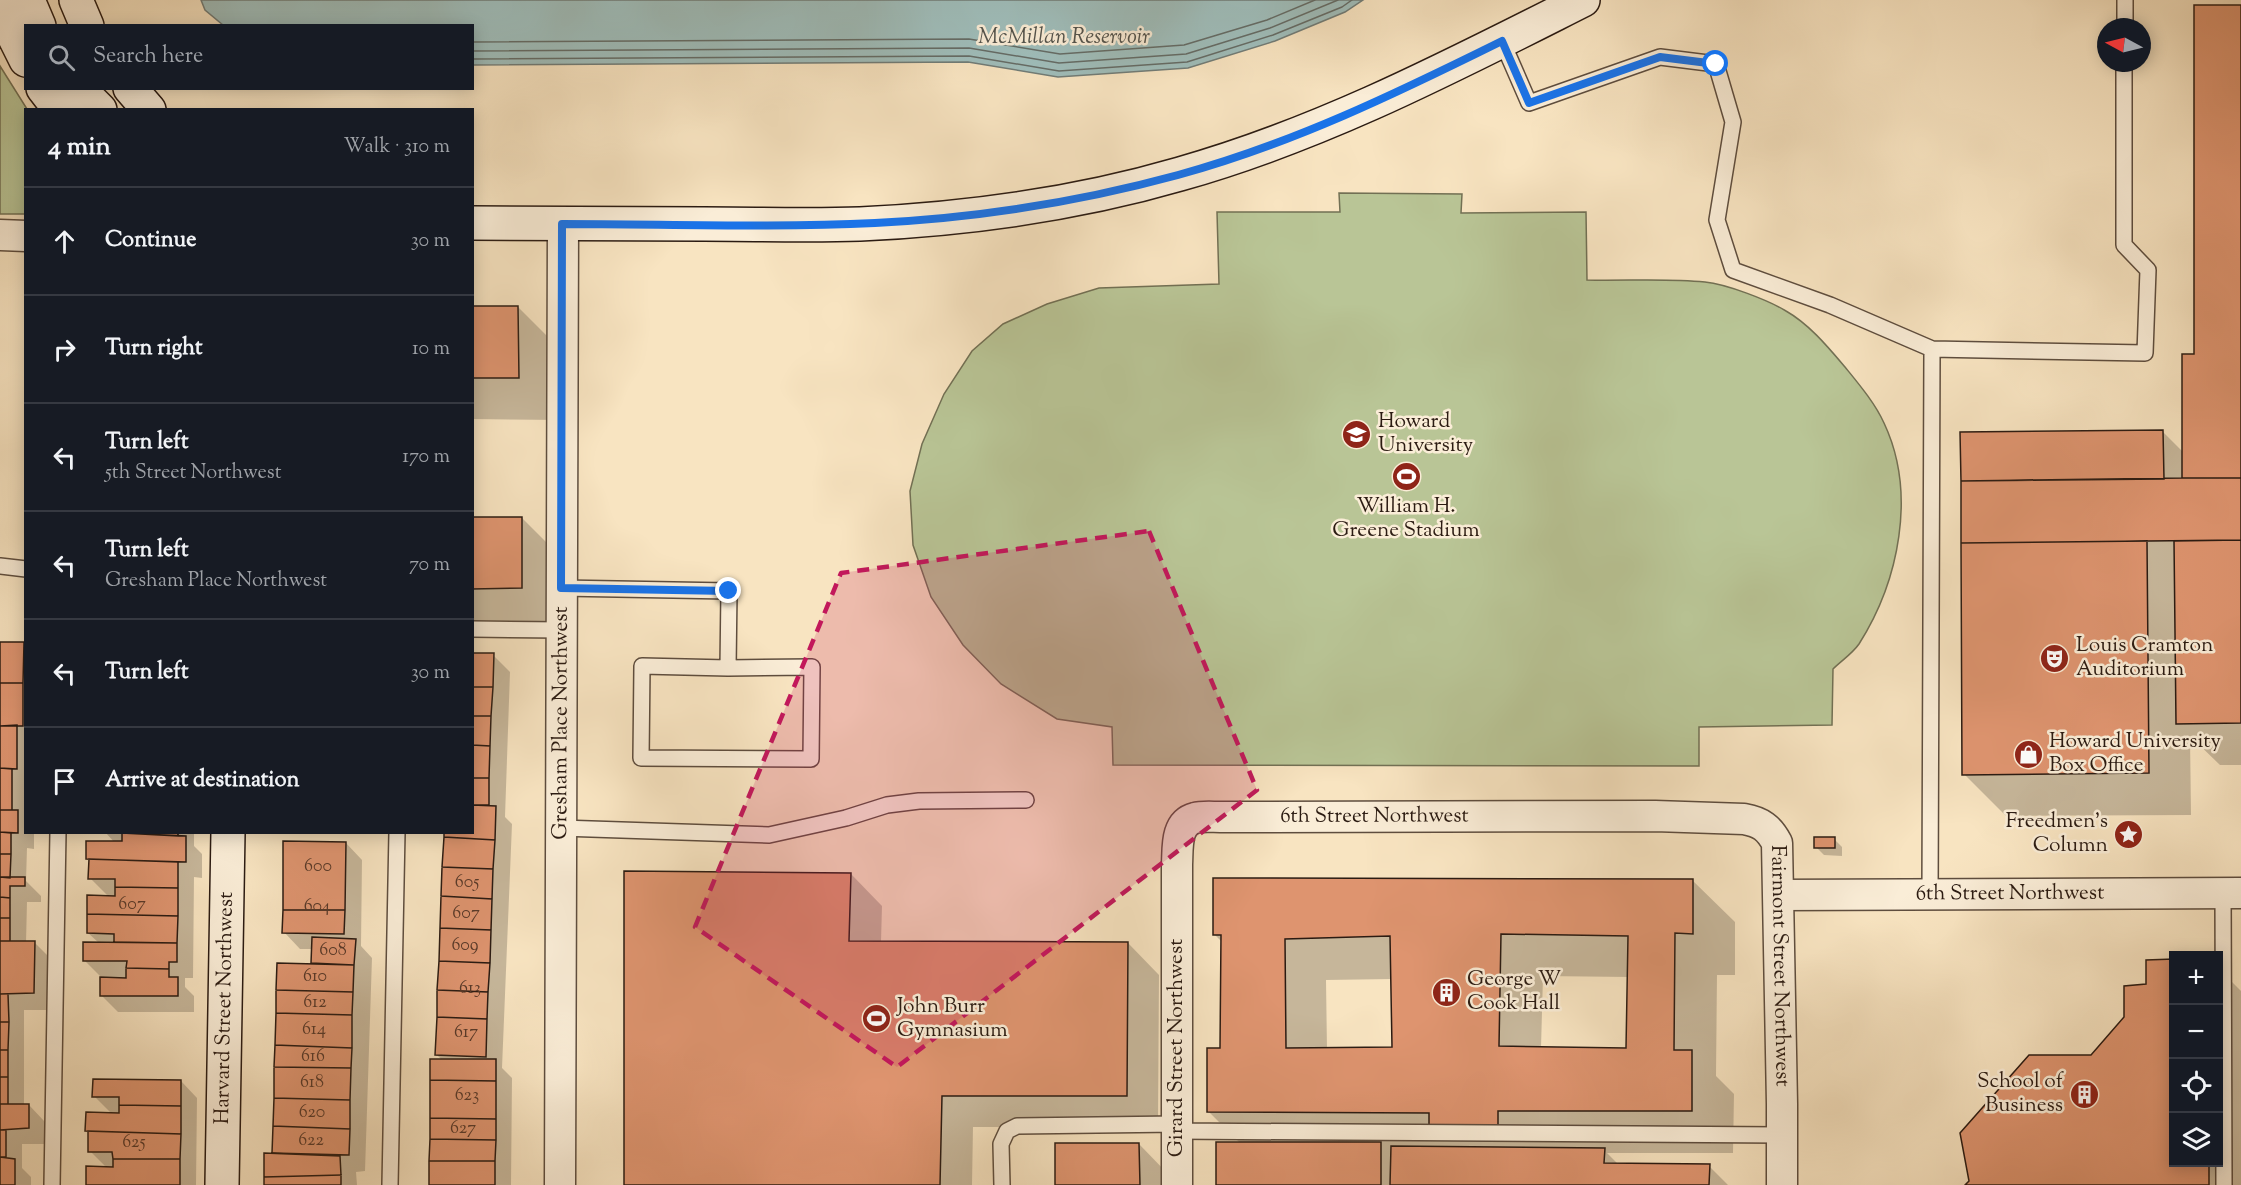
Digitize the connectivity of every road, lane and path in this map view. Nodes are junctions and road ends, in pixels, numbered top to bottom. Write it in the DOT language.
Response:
graph roads {
  1 [pos="28,0"];
  2 [pos="76,0"];
  3 [pos="1583,0"];
  4 [pos="2125,0"];
  5 [pos="0,8"];
  6 [pos="2124,18"];
  7 [pos="38,24"];
  8 [pos="86,24"];
  9 [pos="1502,41"];
  10 [pos="24,56"];
  11 [pos="2124,72"];
  12 [pos="45,90"];
  13 [pos="80,90"];
  14 [pos="132,90"];
  15 [pos="59,108"];
  16 [pos="98,108"];
  17 [pos="146,108"];
  18 [pos="474,223"];
  19 [pos="562,224"];
  20 [pos="0,235"];
  21 [pos="24,236"];
  22 [pos="1932,349"];
  23 [pos="0,566"];
  24 [pos="24,569"];
  25 [pos="561,588"];
  26 [pos="474,628"];
  27 [pos="562,630"];
  28 [pos="728,668"];
  29 [pos="1026,800"];
  30 [pos="1655,816"];
  31 [pos="561,828"];
  32 [pos="58,834"];
  33 [pos="228,834"];
  34 [pos="396,834"];
  35 [pos="2232,893"];
  36 [pos="1930,895"];
  37 [pos="1779,896"];
  38 [pos="1177,912"];
  39 [pos="1177,1127"];
  40 [pos="1782,1135"];
  41 [pos="52,1185"];
  42 [pos="222,1185"];
  43 [pos="390,1185"];
  44 [pos="560,1185"];
  45 [pos="1002,1185"];
  46 [pos="1177,1185"];
  47 [pos="1782,1185"];
  48 [pos="2224,1185"];
  1 -- 7 [label="street"];
  2 -- 8 [label="street"];
  3 -- 9 [label="street"];
  4 -- 6 [label="lane"];
  5 -- 10 [label="street"];
  9 -- 19 [label="street"];
  9 -- 22 [label="lane"];
  11 -- 22 [label="lane"];
  12 -- 15 [label="street"];
  13 -- 16 [label="street"];
  14 -- 17 [label="street"];
  18 -- 19 [label="street"];
  19 -- 25 [label="street, Gresham Place Northwest"];
  20 -- 21 [label="street"];
  22 -- 36 [label="lane"];
  23 -- 24 [label="lane"];
  25 -- 27 [label="street, Gresham Place Northwest"];
  25 -- 28 [label="lane"];
  26 -- 27 [label="lane"];
  27 -- 31 [label="street, Gresham Place Northwest"];
  28 -- 28 [label="lane"];
  29 -- 31 [label="lane"];
  30 -- 37 [label="street, Fairmont Street Northwest"];
  30 -- 38 [label="street, 6th Street Northwest"];
  31 -- 44 [label="street, Gresham Place Northwest"];
  32 -- 41 [label="lane"];
  33 -- 42 [label="street, Harvard Street Northwest"];
  34 -- 43 [label="lane"];
  35 -- 36 [label="street, 6th Street Northwest"];
  35 -- 48 [label="lane"];
  36 -- 37 [label="street, 6th Street Northwest"];
  37 -- 40 [label="street, Fairmont Street Northwest"];
  38 -- 39 [label="street, Girard Street Northwest"];
  39 -- 40 [label="lane"];
  39 -- 45 [label="lane"];
  39 -- 46 [label="street, Girard Street Northwest"];
  40 -- 47 [label="street, Fairmont Street Northwest"];
}
